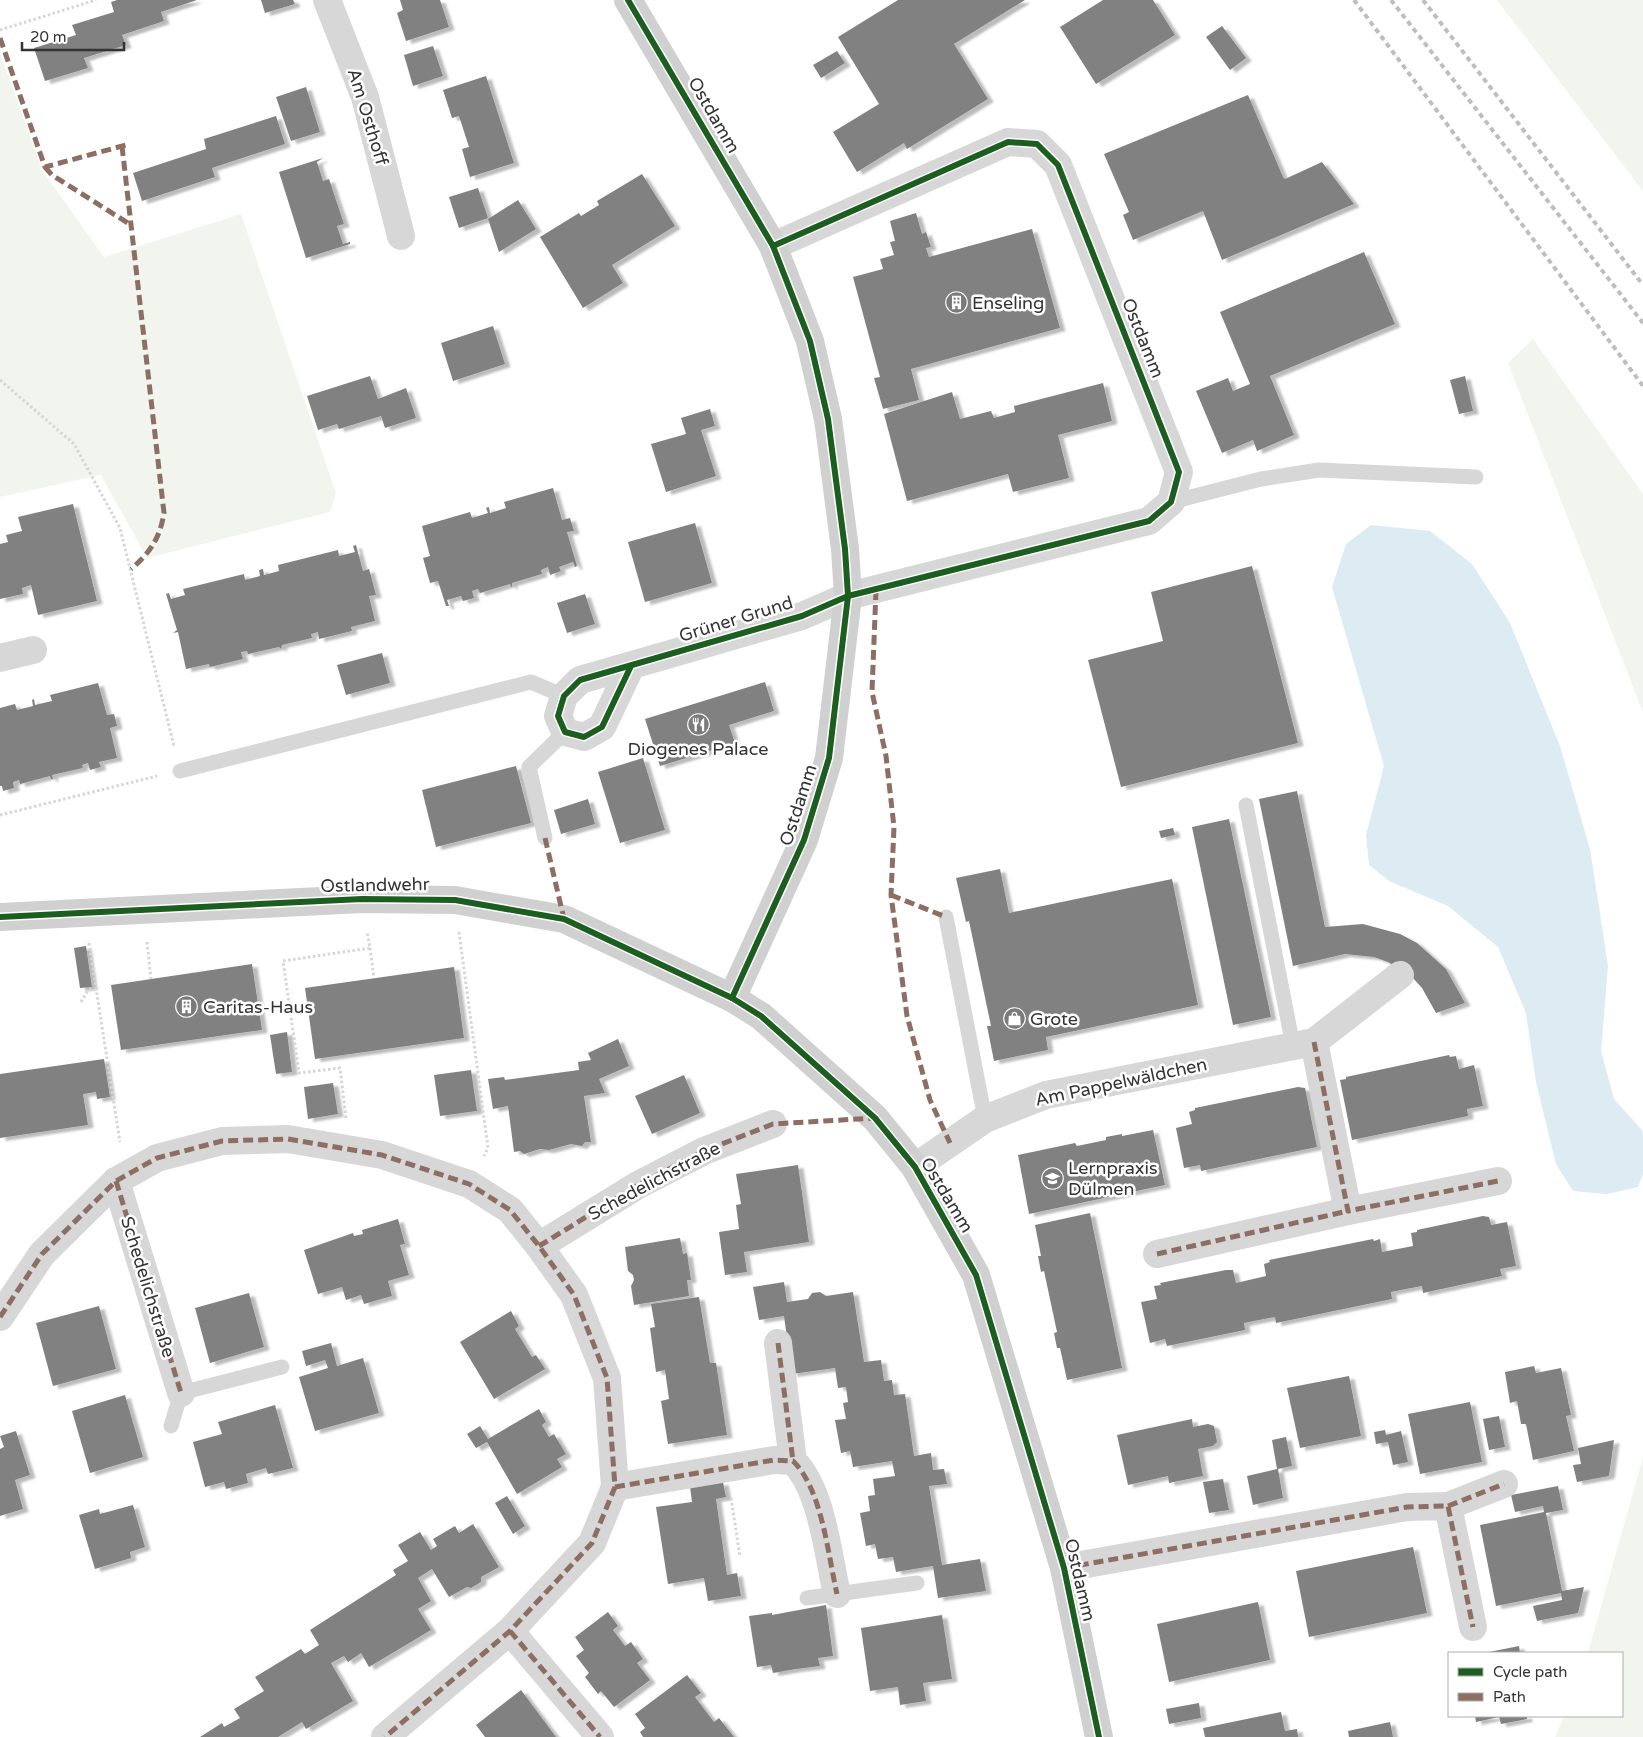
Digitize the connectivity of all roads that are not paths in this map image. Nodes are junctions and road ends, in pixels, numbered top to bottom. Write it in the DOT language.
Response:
graph roads {
  1 [pos="327,0"];
  2 [pos="628,0"];
  3 [pos="401,236"];
  4 [pos="773,246"];
  5 [pos="1476,477"];
  6 [pos="1171,502"];
  7 [pos="848,596"];
  8 [pos="33,650"];
  9 [pos="0,658"];
  10 [pos="631,666"];
  11 [pos="564,696"];
  12 [pos="565,732"];
  13 [pos="180,770"];
  14 [pos="1246,805"];
  15 [pos="546,838"];
  16 [pos="0,917"];
  17 [pos="946,917"];
  18 [pos="1400,975"];
  19 [pos="732,998"];
  20 [pos="1303,1044"];
  21 [pos="985,1119"];
  22 [pos="773,1124"];
  23 [pos="915,1167"];
  24 [pos="121,1178"];
  25 [pos="1498,1181"];
  26 [pos="1348,1212"];
  27 [pos="539,1246"];
  28 [pos="1157,1254"];
  29 [pos="0,1317"];
  30 [pos="778,1343"];
  31 [pos="282,1367"];
  32 [pos="181,1393"];
  33 [pos="171,1426"];
  34 [pos="793,1461"];
  35 [pos="1504,1484"];
  36 [pos="615,1487"];
  37 [pos="1448,1506"];
  38 [pos="1064,1568"];
  39 [pos="916,1583"];
  40 [pos="837,1594"];
  41 [pos="807,1598"];
  42 [pos="1473,1627"];
  43 [pos="510,1631"];
  44 [pos="385,1737"];
  45 [pos="600,1737"];
  46 [pos="1099,1737"];
  1 -- 3 [label="street, Am Osthoff"];
  2 -- 4 [label="street, Ostdamm"];
  4 -- 6 [label="street, Ostdamm"];
  4 -- 7 [label="street, Ostdamm"];
  5 -- 6 [label="lane"];
  6 -- 7 [label="street"];
  7 -- 10 [label="street, Grüner Grund"];
  7 -- 19 [label="street, Ostdamm"];
  8 -- 9 [label="street"];
  10 -- 11 [label="street, Grüner Grund"];
  10 -- 12 [label="street"];
  11 -- 12 [label="street"];
  11 -- 13 [label="lane"];
  12 -- 15 [label="lane"];
  14 -- 20 [label="lane"];
  16 -- 19 [label="street, Ostlandwehr"];
  17 -- 21 [label="lane"];
  18 -- 20 [label="street, Am Pappelwäldchen"];
  19 -- 23 [label="street, Ostdamm"];
  20 -- 21 [label="street, Am Pappelwäldchen"];
  20 -- 26 [label="street"];
  21 -- 23 [label="street, Am Pappelwäldchen"];
  22 -- 27 [label="street, Schedelichstraße"];
  23 -- 38 [label="street, Ostdamm"];
  24 -- 27 [label="street"];
  24 -- 29 [label="street"];
  24 -- 32 [label="street, Schedelichstraße"];
  25 -- 26 [label="street"];
  26 -- 28 [label="street"];
  27 -- 36 [label="street"];
  30 -- 34 [label="street"];
  31 -- 32 [label="lane"];
  32 -- 33 [label="lane"];
  34 -- 36 [label="street"];
  34 -- 40 [label="street"];
  35 -- 37 [label="street, Ostdamm"];
  36 -- 43 [label="street"];
  37 -- 38 [label="street, Ostdamm"];
  37 -- 42 [label="street"];
  38 -- 46 [label="street, Ostdamm"];
  39 -- 40 [label="lane"];
  40 -- 41 [label="lane"];
  43 -- 44 [label="street"];
  43 -- 45 [label="street"];
}
